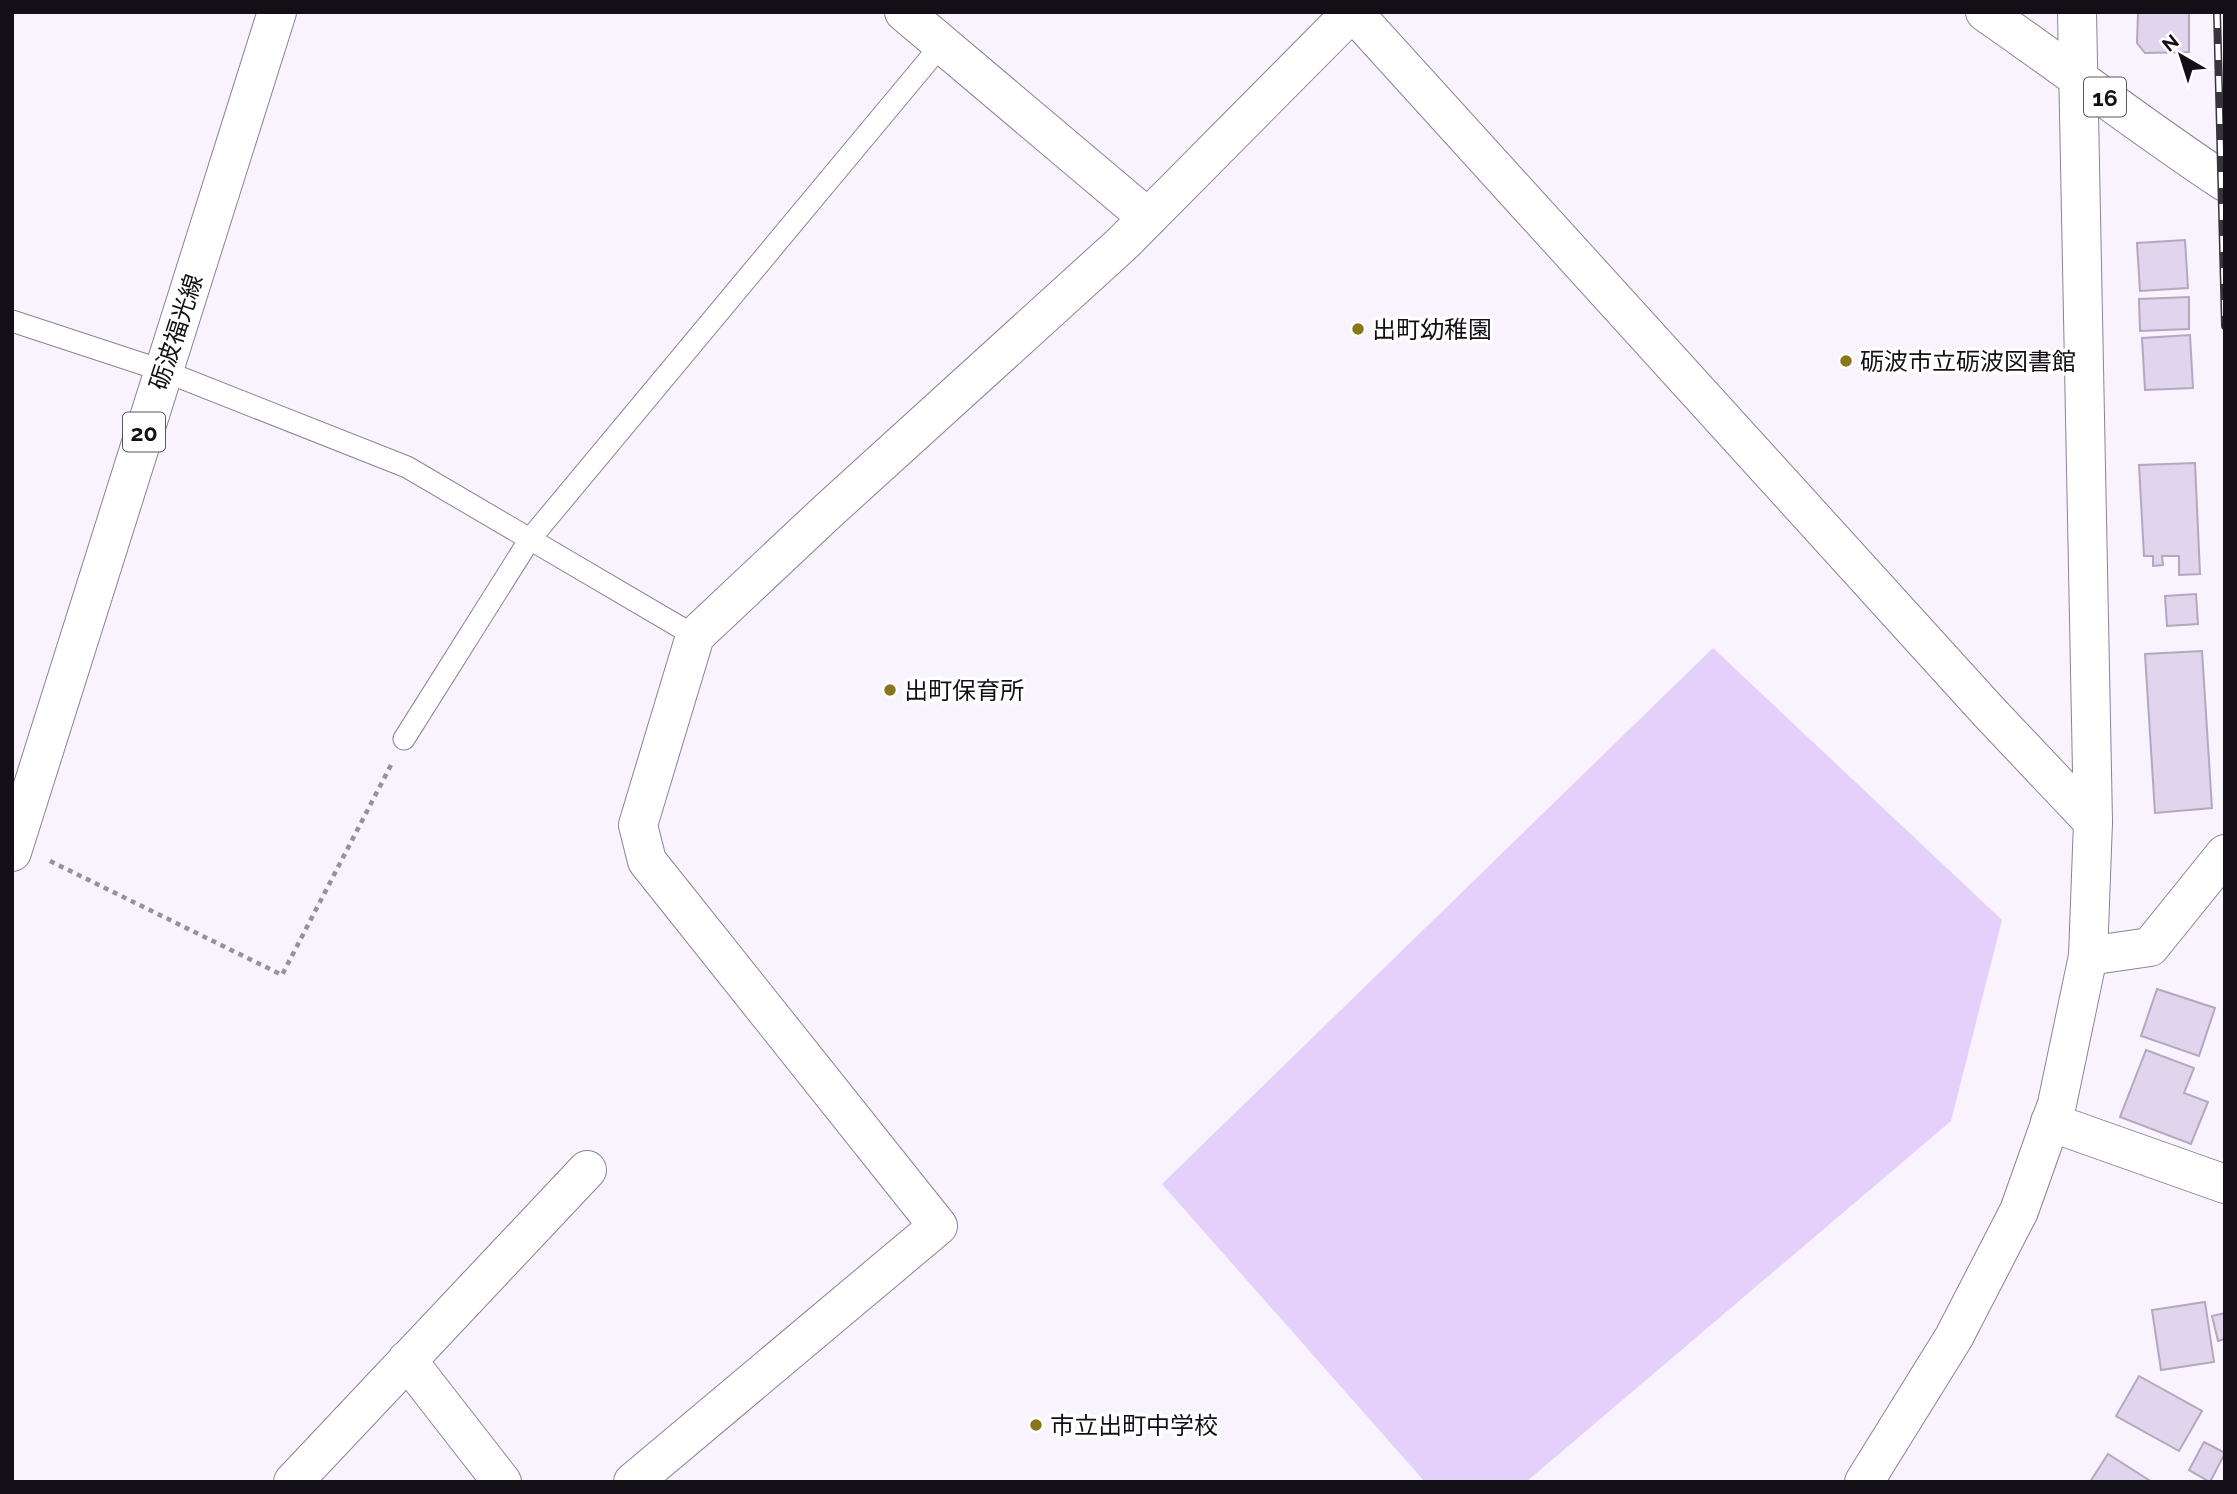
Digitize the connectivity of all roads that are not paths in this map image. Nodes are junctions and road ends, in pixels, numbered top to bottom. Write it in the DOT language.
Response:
graph roads {
  1 [pos="277,12"];
  2 [pos="904,12"];
  3 [pos="1353,12"];
  4 [pos="1986,12"];
  5 [pos="2077,12"];
  6 [pos="942,44"];
  7 [pos="2077,77"];
  8 [pos="2225,182"];
  9 [pos="1148,218"];
  10 [pos="12,321"];
  11 [pos="164,371"];
  12 [pos="530,539"];
  13 [pos="695,636"];
  14 [pos="404,739"];
  15 [pos="2093,822"];
  16 [pos="14,848"];
  17 [pos="2225,854"];
  18 [pos="2088,956"];
  19 [pos="2050,1122"];
  20 [pos="587,1170"];
  21 [pos="2225,1184"];
  22 [pos="407,1360"];
  23 [pos="293,1482"];
  24 [pos="502,1482"];
  25 [pos="633,1482"];
  26 [pos="1864,1482"];
  1 -- 11 [label="street, 砺波福光線 / 20"];
  2 -- 6 [label="street"];
  3 -- 9 [label="street"];
  3 -- 15 [label="street"];
  4 -- 7 [label="street, 16"];
  5 -- 7 [label="street"];
  6 -- 9 [label="street"];
  6 -- 12 [label="lane"];
  7 -- 8 [label="street, 16"];
  7 -- 15 [label="street"];
  9 -- 13 [label="street"];
  10 -- 11 [label="lane"];
  11 -- 12 [label="lane"];
  11 -- 16 [label="street, 砺波福光線 / 20"];
  12 -- 13 [label="lane"];
  12 -- 14 [label="lane"];
  13 -- 25 [label="street"];
  15 -- 18 [label="street"];
  17 -- 18 [label="street"];
  18 -- 19 [label="street"];
  19 -- 21 [label="street"];
  19 -- 26 [label="street"];
  20 -- 22 [label="street"];
  22 -- 23 [label="street"];
  22 -- 24 [label="street"];
}
